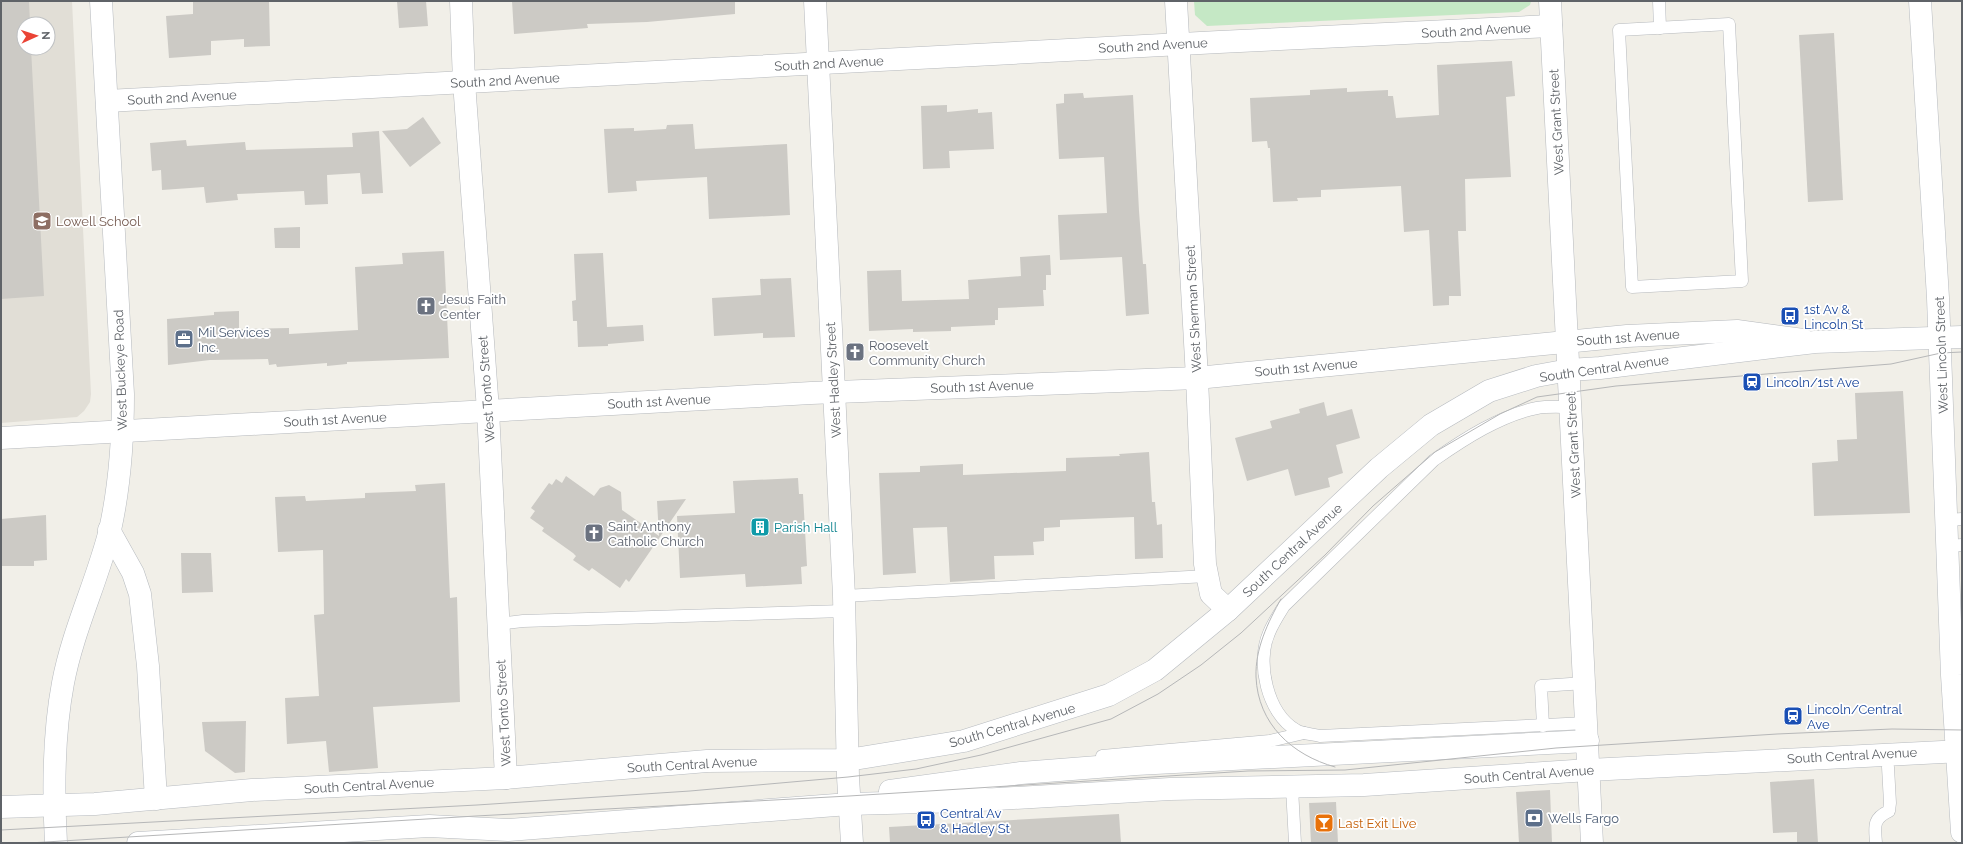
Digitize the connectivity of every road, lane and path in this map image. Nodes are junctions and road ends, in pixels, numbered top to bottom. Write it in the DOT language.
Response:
graph roads {
  1 [pos="101,1"];
  2 [pos="461,1"];
  3 [pos="815,1"];
  4 [pos="1176,1"];
  5 [pos="1550,1"];
  6 [pos="1659,1"];
  7 [pos="1920,1"];
  8 [pos="1551,26"];
  9 [pos="1660,28"];
  10 [pos="1178,44"];
  11 [pos="818,64"];
  12 [pos="464,82"];
  13 [pos="107,101"];
  14 [pos="1962,337"];
  15 [pos="1940,338"];
  16 [pos="1568,342"];
  17 [pos="1815,342"];
  18 [pos="1569,370"];
  19 [pos="1197,378"];
  20 [pos="833,392"];
  21 [pos="1571,406"];
  22 [pos="488,410"];
  23 [pos="123,432"];
  24 [pos="1,438"];
  25 [pos="1954,519"];
  26 [pos="109,530"];
  27 [pos="1955,546"];
  28 [pos="1207,576"];
  29 [pos="844,603"];
  30 [pos="1228,610"];
  31 [pos="498,624"];
  32 [pos="1585,683"];
  33 [pos="1958,709"];
  34 [pos="1543,726"];
  35 [pos="1304,733"];
  36 [pos="1587,737"];
  37 [pos="1959,751"];
  38 [pos="848,760"];
  39 [pos="1888,767"];
  40 [pos="1589,770"];
  41 [pos="1021,773"];
  42 [pos="506,778"];
  43 [pos="1292,788"];
  44 [pos="156,799"];
  45 [pos="849,804"];
  46 [pos="1,807"];
  47 [pos="55,826"];
  48 [pos="1962,832"];
  49 [pos="508,836"];
  50 [pos="208,841"];
  51 [pos="146,843"];
  52 [pos="852,843"];
  53 [pos="1295,843"];
  54 [pos="1592,843"];
  55 [pos="1876,843"];
  1 -- 13 [label="main road, West Buckeye Road"];
  2 -- 12 [label="main road, West Tonto Street"];
  3 -- 11 [label="main road, West Hadley Street"];
  4 -- 10 [label="main road, West Sherman Street"];
  5 -- 8 [label="main road, West Grant Street"];
  6 -- 9 [label="lane"];
  7 -- 15 [label="main road, West Lincoln Street"];
  8 -- 10 [label="main road, South 2nd Avenue"];
  8 -- 16 [label="main road, West Grant Street"];
  9 -- 9 [label="lane"];
  10 -- 11 [label="main road, South 2nd Avenue"];
  10 -- 19 [label="main road, West Sherman Street"];
  11 -- 12 [label="main road, South 2nd Avenue"];
  11 -- 20 [label="main road, West Hadley Street"];
  12 -- 13 [label="main road, South 2nd Avenue"];
  12 -- 22 [label="main road, West Tonto Street"];
  13 -- 23 [label="main road, West Buckeye Road"];
  14 -- 15 [label="main road, South 1st Avenue"];
  15 -- 17 [label="main road, South 1st Avenue"];
  15 -- 25 [label="main road, West Lincoln Street"];
  16 -- 17 [label="main road, South 1st Avenue"];
  16 -- 18 [label="main road, West Grant Street"];
  16 -- 19 [label="main road, South 1st Avenue"];
  17 -- 18 [label="main road, South Central Avenue"];
  18 -- 21 [label="main road, West Grant Street"];
  18 -- 30 [label="main road, South Central Avenue"];
  19 -- 20 [label="main road, South 1st Avenue"];
  19 -- 28 [label="main road, West Sherman Street"];
  20 -- 22 [label="main road, South 1st Avenue"];
  20 -- 29 [label="main road, West Hadley Street"];
  21 -- 32 [label="main road, West Grant Street"];
  21 -- 35 [label="lane"];
  22 -- 23 [label="main road, South 1st Avenue"];
  22 -- 31 [label="main road, West Tonto Street"];
  23 -- 24 [label="main road, South 1st Avenue"];
  23 -- 26 [label="main road, West Buckeye Road"];
  25 -- 27 [label="main road, West Lincoln Street"];
  26 -- 44 [label="main road"];
  26 -- 47 [label="main road, West Buckeye Road"];
  27 -- 33 [label="main road, West Lincoln Street"];
  28 -- 29 [label="lane"];
  28 -- 30 [label="main road, West Sherman Street"];
  29 -- 31 [label="lane"];
  29 -- 38 [label="main road, West Hadley Street"];
  30 -- 38 [label="main road, South Central Avenue"];
  31 -- 42 [label="main road, West Tonto Street"];
  32 -- 34 [label="lane"];
  32 -- 36 [label="main road, West Grant Street"];
  33 -- 37 [label="main road, West Lincoln Street"];
  34 -- 35 [label="lane"];
  34 -- 36 [label="lane"];
  35 -- 41 [label="lane"];
  36 -- 40 [label="main road, West Grant Street"];
  36 -- 41 [label="main road"];
  37 -- 40 [label="main road, South Central Avenue"];
  37 -- 48 [label="main road, West Lincoln Street"];
  38 -- 42 [label="main road, South Central Avenue"];
  38 -- 45 [label="main road, West Hadley Street"];
  39 -- 55 [label="lane"];
  40 -- 43 [label="main road, South Central Avenue"];
  40 -- 54 [label="main road, West Grant Street"];
  41 -- 45 [label="main road"];
  42 -- 44 [label="main road, South Central Avenue"];
  43 -- 45 [label="main road, South Central Avenue"];
  43 -- 53 [label="lane"];
  44 -- 47 [label="main road, South Central Avenue"];
  45 -- 49 [label="main road, South Central Avenue"];
  45 -- 52 [label="main road, West Hadley Street"];
  46 -- 47 [label="main road, South Central Avenue"];
  49 -- 50 [label="main road, South Central Avenue"];
  50 -- 51 [label="main road, South Central Avenue"];
}
